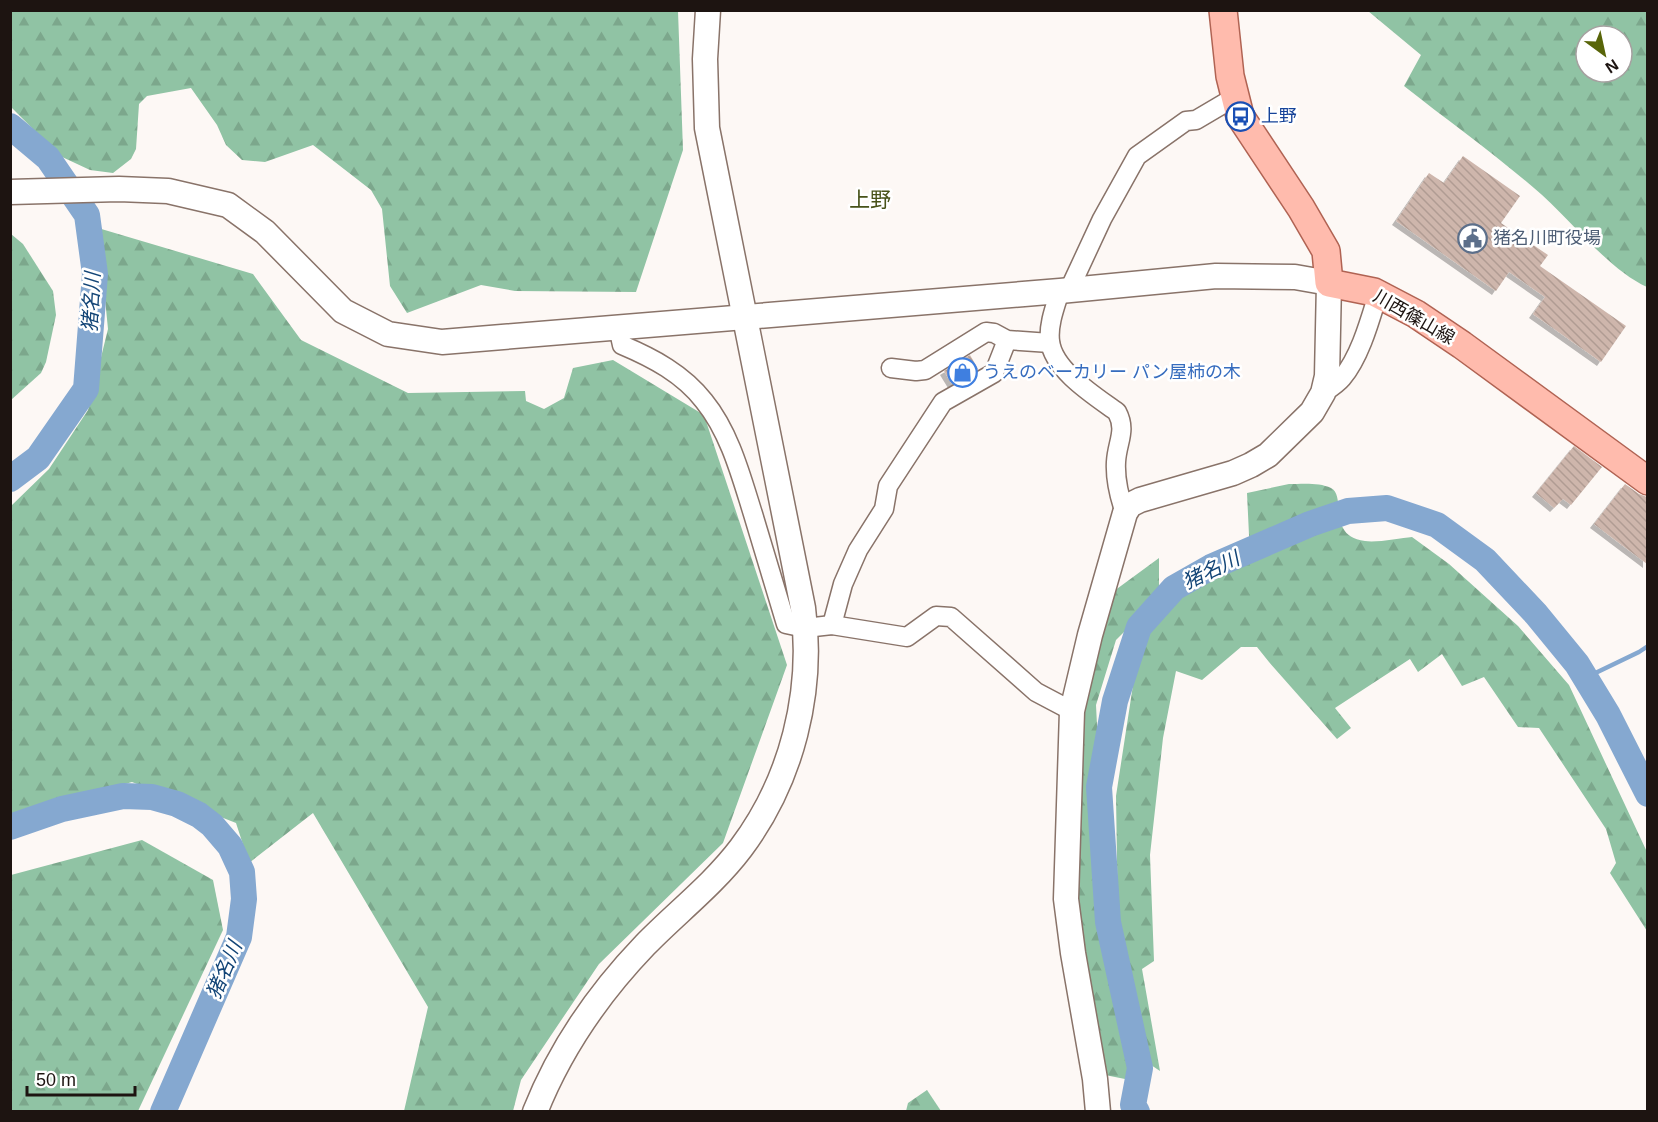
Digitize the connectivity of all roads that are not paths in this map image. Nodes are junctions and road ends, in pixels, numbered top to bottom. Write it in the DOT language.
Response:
graph roads {
  1 [pos="708,10"];
  2 [pos="1223,10"];
  3 [pos="1235,96"];
  4 [pos="10,192"];
  5 [pos="1329,283"];
  6 [pos="1065,290"];
  7 [pos="1378,294"];
  8 [pos="744,317"];
  9 [pos="618,327"];
  10 [pos="1007,340"];
  11 [pos="1050,343"];
  12 [pos="891,368"];
  13 [pos="1323,393"];
  14 [pos="1647,481"];
  15 [pos="1125,513"];
  16 [pos="832,625"];
  17 [pos="805,628"];
  18 [pos="1072,711"];
  19 [pos="535,1112"];
  20 [pos="1098,1112"];
  1 -- 8 [label="street"];
  2 -- 3 [label="main road"];
  3 -- 5 [label="main road"];
  3 -- 6 [label="street"];
  4 -- 9 [label="street"];
  5 -- 6 [label="street"];
  5 -- 7 [label="main road, 川西篠山線"];
  5 -- 13 [label="street"];
  6 -- 8 [label="street"];
  6 -- 11 [label="street"];
  7 -- 13 [label="street"];
  7 -- 14 [label="main road, 川西篠山線"];
  8 -- 9 [label="street"];
  8 -- 17 [label="street"];
  9 -- 17 [label="street"];
  10 -- 11 [label="street"];
  10 -- 12 [label="street"];
  10 -- 16 [label="street"];
  11 -- 15 [label="street"];
  13 -- 15 [label="street"];
  15 -- 18 [label="street"];
  16 -- 17 [label="street"];
  16 -- 18 [label="street"];
  17 -- 19 [label="street"];
  18 -- 20 [label="street"];
}
